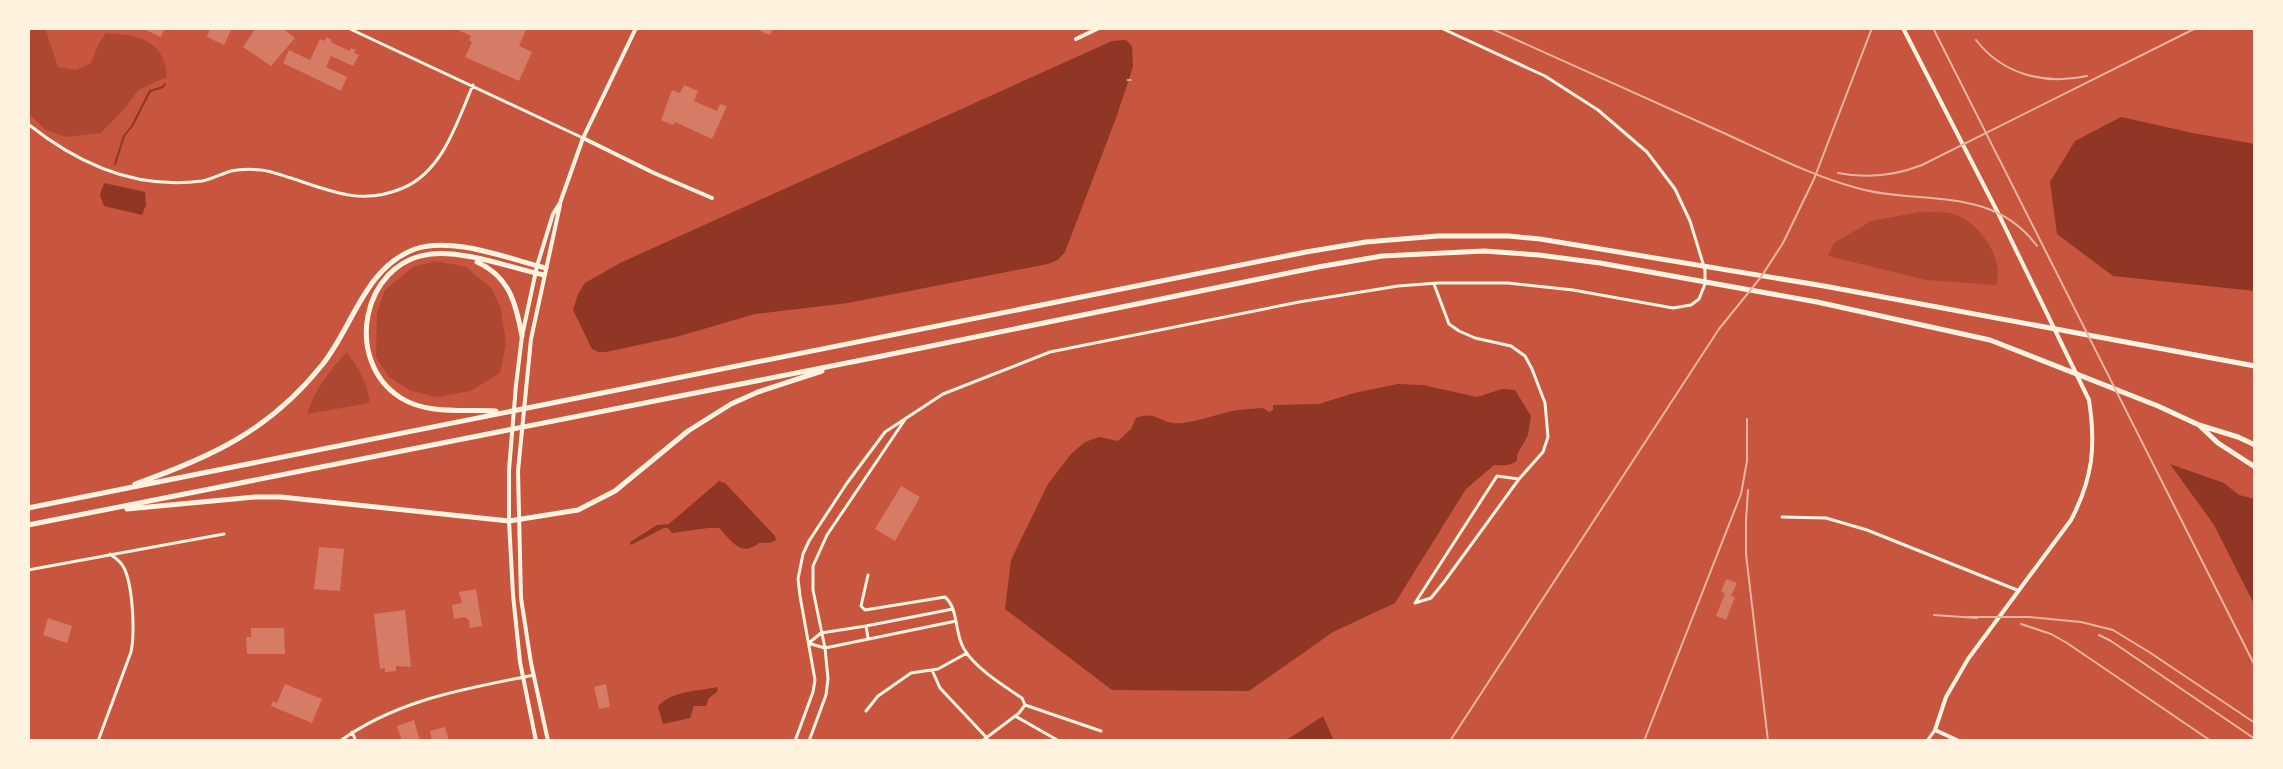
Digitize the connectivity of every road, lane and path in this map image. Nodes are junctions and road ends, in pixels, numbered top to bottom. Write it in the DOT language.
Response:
graph roads {
  1 [pos="348,28"];
  2 [pos="636,28"];
  3 [pos="1099,28"];
  4 [pos="1441,28"];
  5 [pos="1903,28"];
  6 [pos="1076,39"];
  7 [pos="1127,80"];
  8 [pos="1131,80"];
  9 [pos="473,85"];
  10 [pos="28,124"];
  11 [pos="583,138"];
  12 [pos="712,198"];
  13 [pos="560,203"];
  14 [pos="461,256"];
  15 [pos="536,269"];
  16 [pos="545,271"];
  17 [pos="1434,284"];
  18 [pos="522,336"];
  19 [pos="854,361"];
  20 [pos="2255,364"];
  21 [pos="505,412"];
  22 [pos="908,415"];
  23 [pos="2199,425"];
  24 [pos="2255,445"];
  25 [pos="2255,467"];
  26 [pos="1519,479"];
  27 [pos="116,491"];
  28 [pos="28,508"];
  29 [pos="106,510"];
  30 [pos="1782,517"];
  31 [pos="518,520"];
  32 [pos="509,521"];
  33 [pos="28,525"];
  34 [pos="224,534"];
  35 [pos="110,554"];
  36 [pos="28,570"];
  37 [pos="868,575"];
  38 [pos="2017,590"];
  39 [pos="953,609"];
  40 [pos="956,621"];
  41 [pos="866,626"];
  42 [pos="821,633"];
  43 [pos="868,638"];
  44 [pos="809,643"];
  45 [pos="825,648"];
  46 [pos="967,653"];
  47 [pos="932,670"];
  48 [pos="534,675"];
  49 [pos="523,677"];
  50 [pos="1025,705"];
  51 [pos="866,711"];
  52 [pos="1015,716"];
  53 [pos="1935,730"];
  54 [pos="1101,731"];
  55 [pos="352,732"];
  56 [pos="987,738"];
  57 [pos="98,741"];
  58 [pos="340,741"];
  59 [pos="356,741"];
  60 [pos="536,741"];
  61 [pos="548,741"];
  62 [pos="795,741"];
  63 [pos="809,741"];
  64 [pos="982,741"];
  65 [pos="1059,741"];
  66 [pos="1927,741"];
  67 [pos="1959,741"];
  1 -- 9 [label="street"];
  2 -- 11 [label="main road"];
  3 -- 6 [label="main road"];
  4 -- 17 [label="street"];
  5 -- 38 [label="main road"];
  7 -- 8 [label="path"];
  9 -- 10 [label="street"];
  9 -- 11 [label="street"];
  11 -- 12 [label="main road"];
  11 -- 13 [label="main road"];
  13 -- 15 [label="main road"];
  13 -- 16 [label="main road"];
  14 -- 15 [label="highway"];
  14 -- 18 [label="highway"];
  14 -- 21 [label="highway"];
  15 -- 16 [label="highway"];
  15 -- 18 [label="main road"];
  15 -- 27 [label="highway"];
  16 -- 31 [label="main road"];
  17 -- 22 [label="street"];
  17 -- 26 [label="street"];
  18 -- 32 [label="main road"];
  19 -- 23 [label="highway"];
  19 -- 29 [label="highway"];
  19 -- 31 [label="highway"];
  20 -- 21 [label="highway"];
  21 -- 27 [label="highway"];
  22 -- 42 [label="street"];
  22 -- 44 [label="street"];
  23 -- 24 [label="highway"];
  23 -- 25 [label="highway"];
  26 -- 26 [label="street"];
  27 -- 28 [label="highway"];
  29 -- 32 [label="highway"];
  29 -- 33 [label="highway"];
  30 -- 38 [label="street"];
  31 -- 32 [label="highway"];
  31 -- 48 [label="main road"];
  32 -- 49 [label="main road"];
  34 -- 35 [label="street"];
  35 -- 36 [label="street"];
  35 -- 57 [label="street"];
  37 -- 39 [label="street"];
  38 -- 53 [label="main road"];
  39 -- 40 [label="street"];
  39 -- 41 [label="street"];
  40 -- 43 [label="street"];
  40 -- 46 [label="street"];
  41 -- 42 [label="street"];
  41 -- 43 [label="street"];
  42 -- 44 [label="street"];
  42 -- 45 [label="street"];
  43 -- 45 [label="street"];
  44 -- 45 [label="street"];
  44 -- 62 [label="street"];
  45 -- 63 [label="street"];
  46 -- 47 [label="street"];
  46 -- 50 [label="street"];
  47 -- 51 [label="street"];
  47 -- 56 [label="street"];
  48 -- 49 [label="street"];
  48 -- 61 [label="main road"];
  49 -- 55 [label="street"];
  49 -- 60 [label="main road"];
  50 -- 52 [label="street"];
  50 -- 54 [label="street"];
  52 -- 56 [label="street"];
  52 -- 65 [label="street"];
  53 -- 66 [label="street"];
  53 -- 67 [label="main road"];
  55 -- 58 [label="street"];
  55 -- 59 [label="street"];
  56 -- 64 [label="street"];
}
